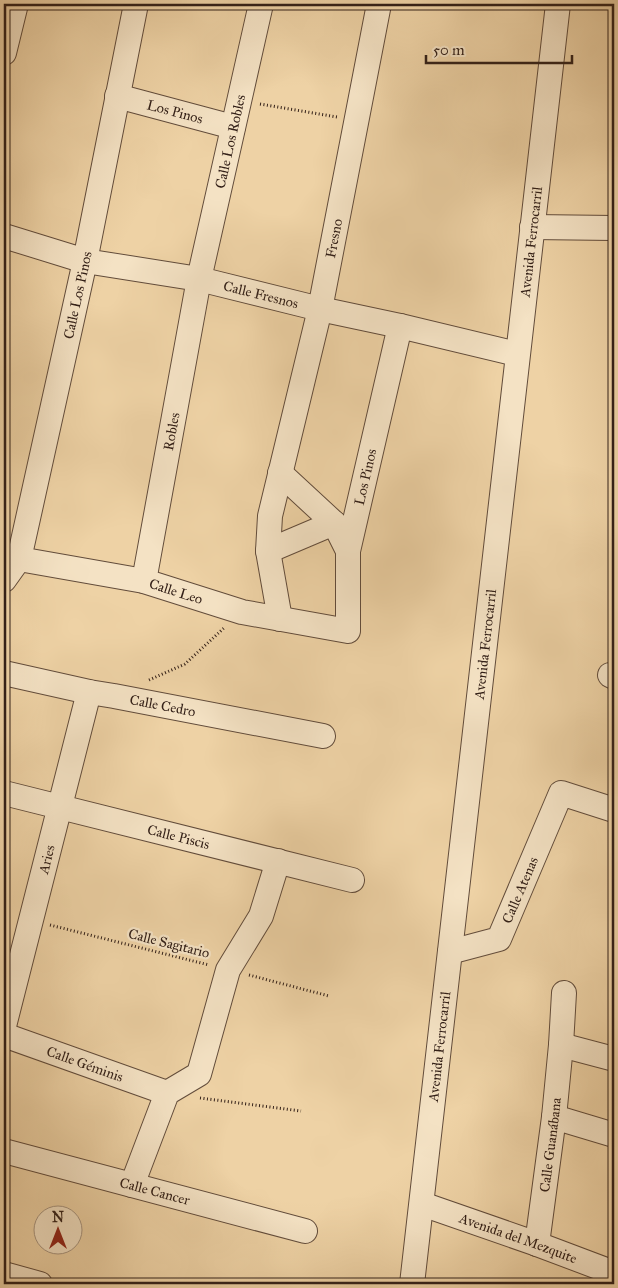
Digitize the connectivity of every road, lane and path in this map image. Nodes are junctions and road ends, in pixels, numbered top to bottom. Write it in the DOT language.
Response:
graph roads {
  1 [pos="16,4"];
  2 [pos="136,4"];
  3 [pos="260,4"];
  4 [pos="379,4"];
  5 [pos="558,4"];
  6 [pos="4,53"];
  7 [pos="117,96"];
  8 [pos="239,100"];
  9 [pos="356,120"];
  10 [pos="233,127"];
  11 [pos="532,227"];
  12 [pos="614,228"];
  13 [pos="4,236"];
  14 [pos="85,261"];
  15 [pos="199,279"];
  16 [pos="320,309"];
  17 [pos="400,326"];
  18 [pos="518,354"];
  19 [pos="280,473"];
  20 [pos="334,523"];
  21 [pos="268,551"];
  22 [pos="348,551"];
  23 [pos="12,557"];
  24 [pos="4,580"];
  25 [pos="144,581"];
  26 [pos="242,612"];
  27 [pos="280,619"];
  28 [pos="348,631"];
  29 [pos="4,673"];
  30 [pos="88,692"];
  31 [pos="114,696"];
  32 [pos="322,736"];
  33 [pos="4,793"];
  34 [pos="59,807"];
  35 [pos="614,810"];
  36 [pos="278,861"];
  37 [pos="352,880"];
  38 [pos="30,920"];
  39 [pos="450,952"];
  40 [pos="228,970"];
  41 [pos="564,993"];
  42 [pos="329,996"];
  43 [pos="4,1026"];
  44 [pos="4,1035"];
  45 [pos="561,1045"];
  46 [pos="614,1060"];
  47 [pos="167,1093"];
  48 [pos="302,1111"];
  49 [pos="554,1116"];
  50 [pos="614,1135"];
  51 [pos="4,1151"];
  52 [pos="132,1185"];
  53 [pos="422,1204"];
  54 [pos="305,1231"];
  55 [pos="537,1244"];
  56 [pos="614,1273"];
  57 [pos="4,1274"];
  58 [pos="40,1284"];
  59 [pos="412,1284"];
  1 -- 6 [label="street"];
  2 -- 7 [label="street, Calle Los Pinos"];
  3 -- 8 [label="street, Calle Los Robles"];
  4 -- 9 [label="street, Fresno"];
  5 -- 11 [label="street, Avenida Ferrocarril"];
  7 -- 10 [label="street, Los Pinos"];
  7 -- 14 [label="street, Calle Los Pinos"];
  8 -- 9 [label="path"];
  8 -- 10 [label="street, Calle Los Robles"];
  9 -- 16 [label="street, Fresno"];
  10 -- 15 [label="street, Calle Los Robles"];
  11 -- 12 [label="street"];
  11 -- 18 [label="street, Avenida Ferrocarril"];
  13 -- 14 [label="street, Calle Fresnos"];
  14 -- 15 [label="street, Calle Fresnos"];
  14 -- 23 [label="street, Calle Los Pinos"];
  15 -- 16 [label="street, Calle Fresnos"];
  15 -- 25 [label="street, Robles"];
  16 -- 17 [label="street, Calle Fresnos"];
  16 -- 19 [label="street, Fresno"];
  17 -- 18 [label="street, Calle Fresnos"];
  17 -- 22 [label="street, Los Pinos"];
  18 -- 39 [label="street, Avenida Ferrocarril"];
  19 -- 20 [label="street"];
  19 -- 21 [label="street, Fresno"];
  20 -- 21 [label="street"];
  20 -- 22 [label="street"];
  21 -- 27 [label="street, Fresno"];
  22 -- 28 [label="street, Los Pinos"];
  23 -- 24 [label="street, Calle Los Pinos"];
  23 -- 25 [label="street, Calle Leo"];
  25 -- 26 [label="street, Calle Leo"];
  26 -- 27 [label="street, Calle Leo"];
  26 -- 31 [label="path"];
  27 -- 28 [label="street, Calle Leo"];
  29 -- 30 [label="street, Calle Cedro"];
  30 -- 31 [label="street, Calle Cedro"];
  30 -- 34 [label="street, Aries"];
  31 -- 32 [label="street, Calle Cedro"];
  33 -- 34 [label="street, Calle Piscis"];
  34 -- 36 [label="street, Calle Piscis"];
  34 -- 38 [label="street, Aries"];
  35 -- 39 [label="street, Calle Atenas"];
  36 -- 37 [label="street, Calle Piscis"];
  36 -- 40 [label="street"];
  38 -- 40 [label="path, Calle Sagitario"];
  38 -- 43 [label="street, Aries"];
  39 -- 53 [label="street, Avenida Ferrocarril"];
  40 -- 42 [label="path, Calle Sagitario"];
  40 -- 47 [label="street"];
  41 -- 45 [label="street, Calle Guanábana"];
  44 -- 47 [label="street, Calle Géminis"];
  45 -- 46 [label="street"];
  45 -- 49 [label="street, Calle Guanábana"];
  47 -- 48 [label="path"];
  47 -- 52 [label="street"];
  49 -- 50 [label="street"];
  49 -- 55 [label="street, Calle Guanábana"];
  51 -- 52 [label="street, Calle Cancer"];
  52 -- 54 [label="street, Calle Cancer"];
  53 -- 55 [label="street, Avenida del Mezquite"];
  53 -- 59 [label="street, Avenida Ferrocarril"];
  55 -- 56 [label="street, Avenida del Mezquite"];
  57 -- 58 [label="street"];
}
